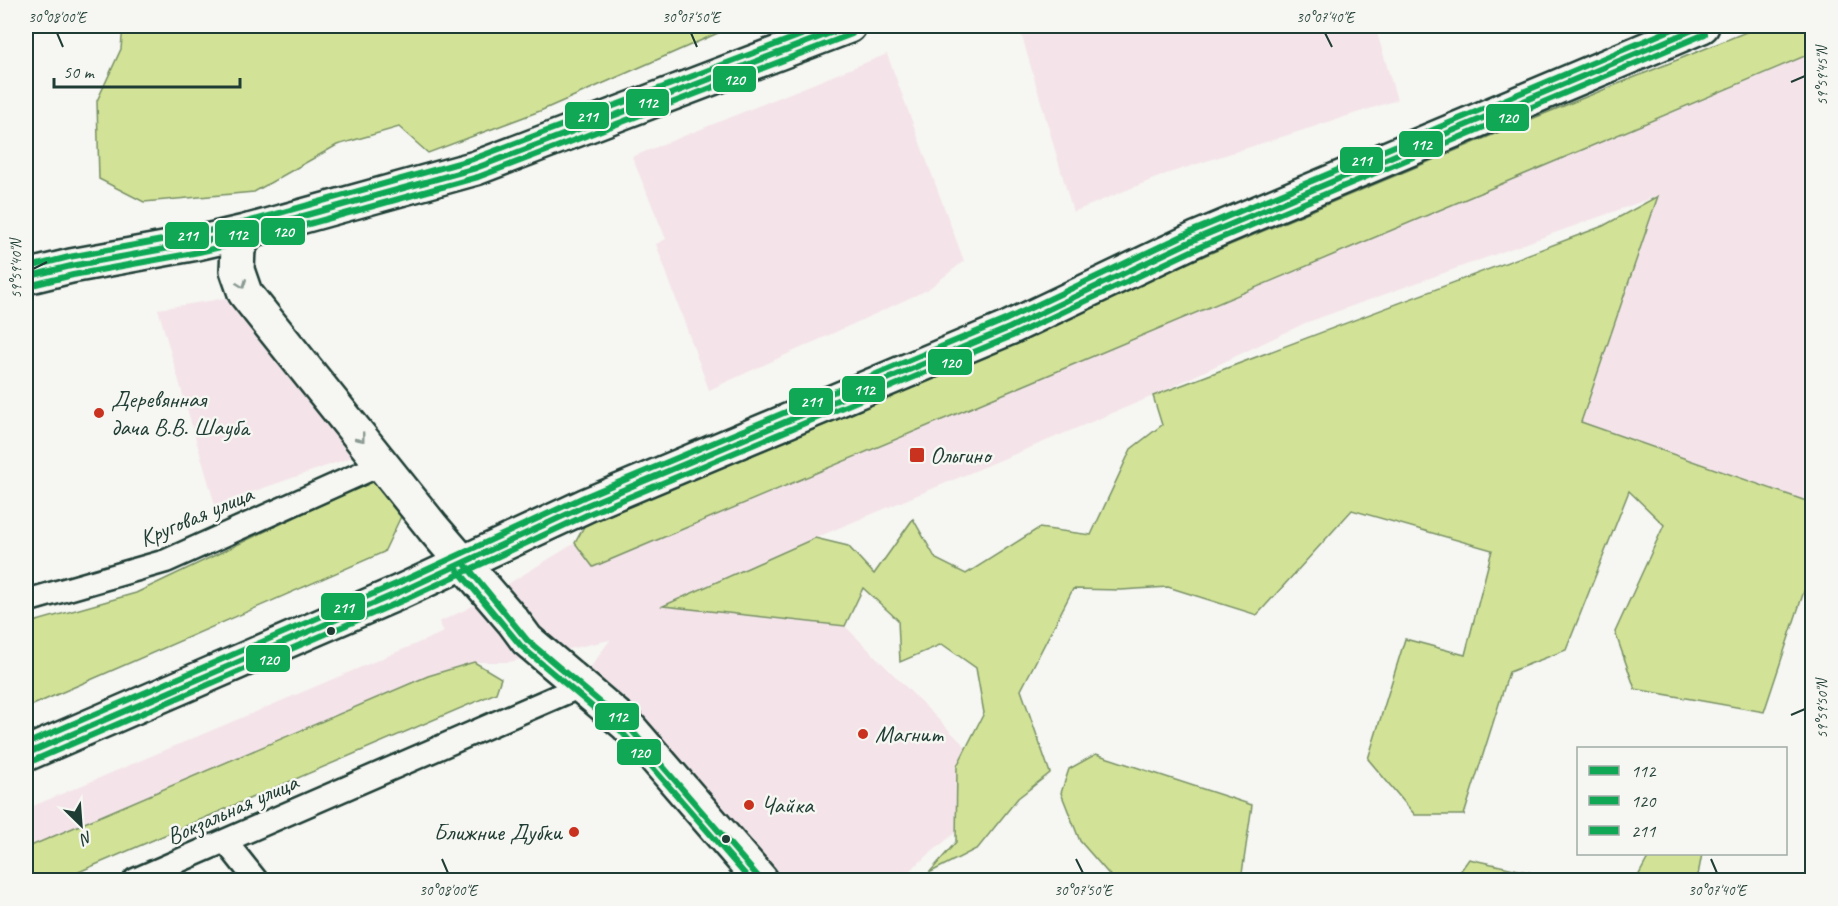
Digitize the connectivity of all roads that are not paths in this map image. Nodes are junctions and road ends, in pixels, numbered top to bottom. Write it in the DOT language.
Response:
graph roads {
  1 [pos="849,26"];
  2 [pos="1702,26"];
  3 [pos="249,231"];
  4 [pos="26,277"];
  5 [pos="382,464"];
  6 [pos="464,563"];
  7 [pos="26,601"];
  8 [pos="581,686"];
  9 [pos="26,754"];
  10 [pos="225,841"];
  11 [pos="135,880"];
  12 [pos="256,880"];
  13 [pos="761,880"];
  1 -- 3 [label="main road"];
  2 -- 6 [label="main road"];
  3 -- 4 [label="main road"];
  3 -- 5 [label="main road, one-way"];
  5 -- 6 [label="main road"];
  5 -- 7 [label="street, Круговая улица"];
  6 -- 8 [label="main road"];
  6 -- 9 [label="main road"];
  8 -- 10 [label="street, Вокзальная улица"];
  8 -- 13 [label="main road"];
  10 -- 11 [label="street, Вокзальная улица"];
  10 -- 12 [label="street"];
}
